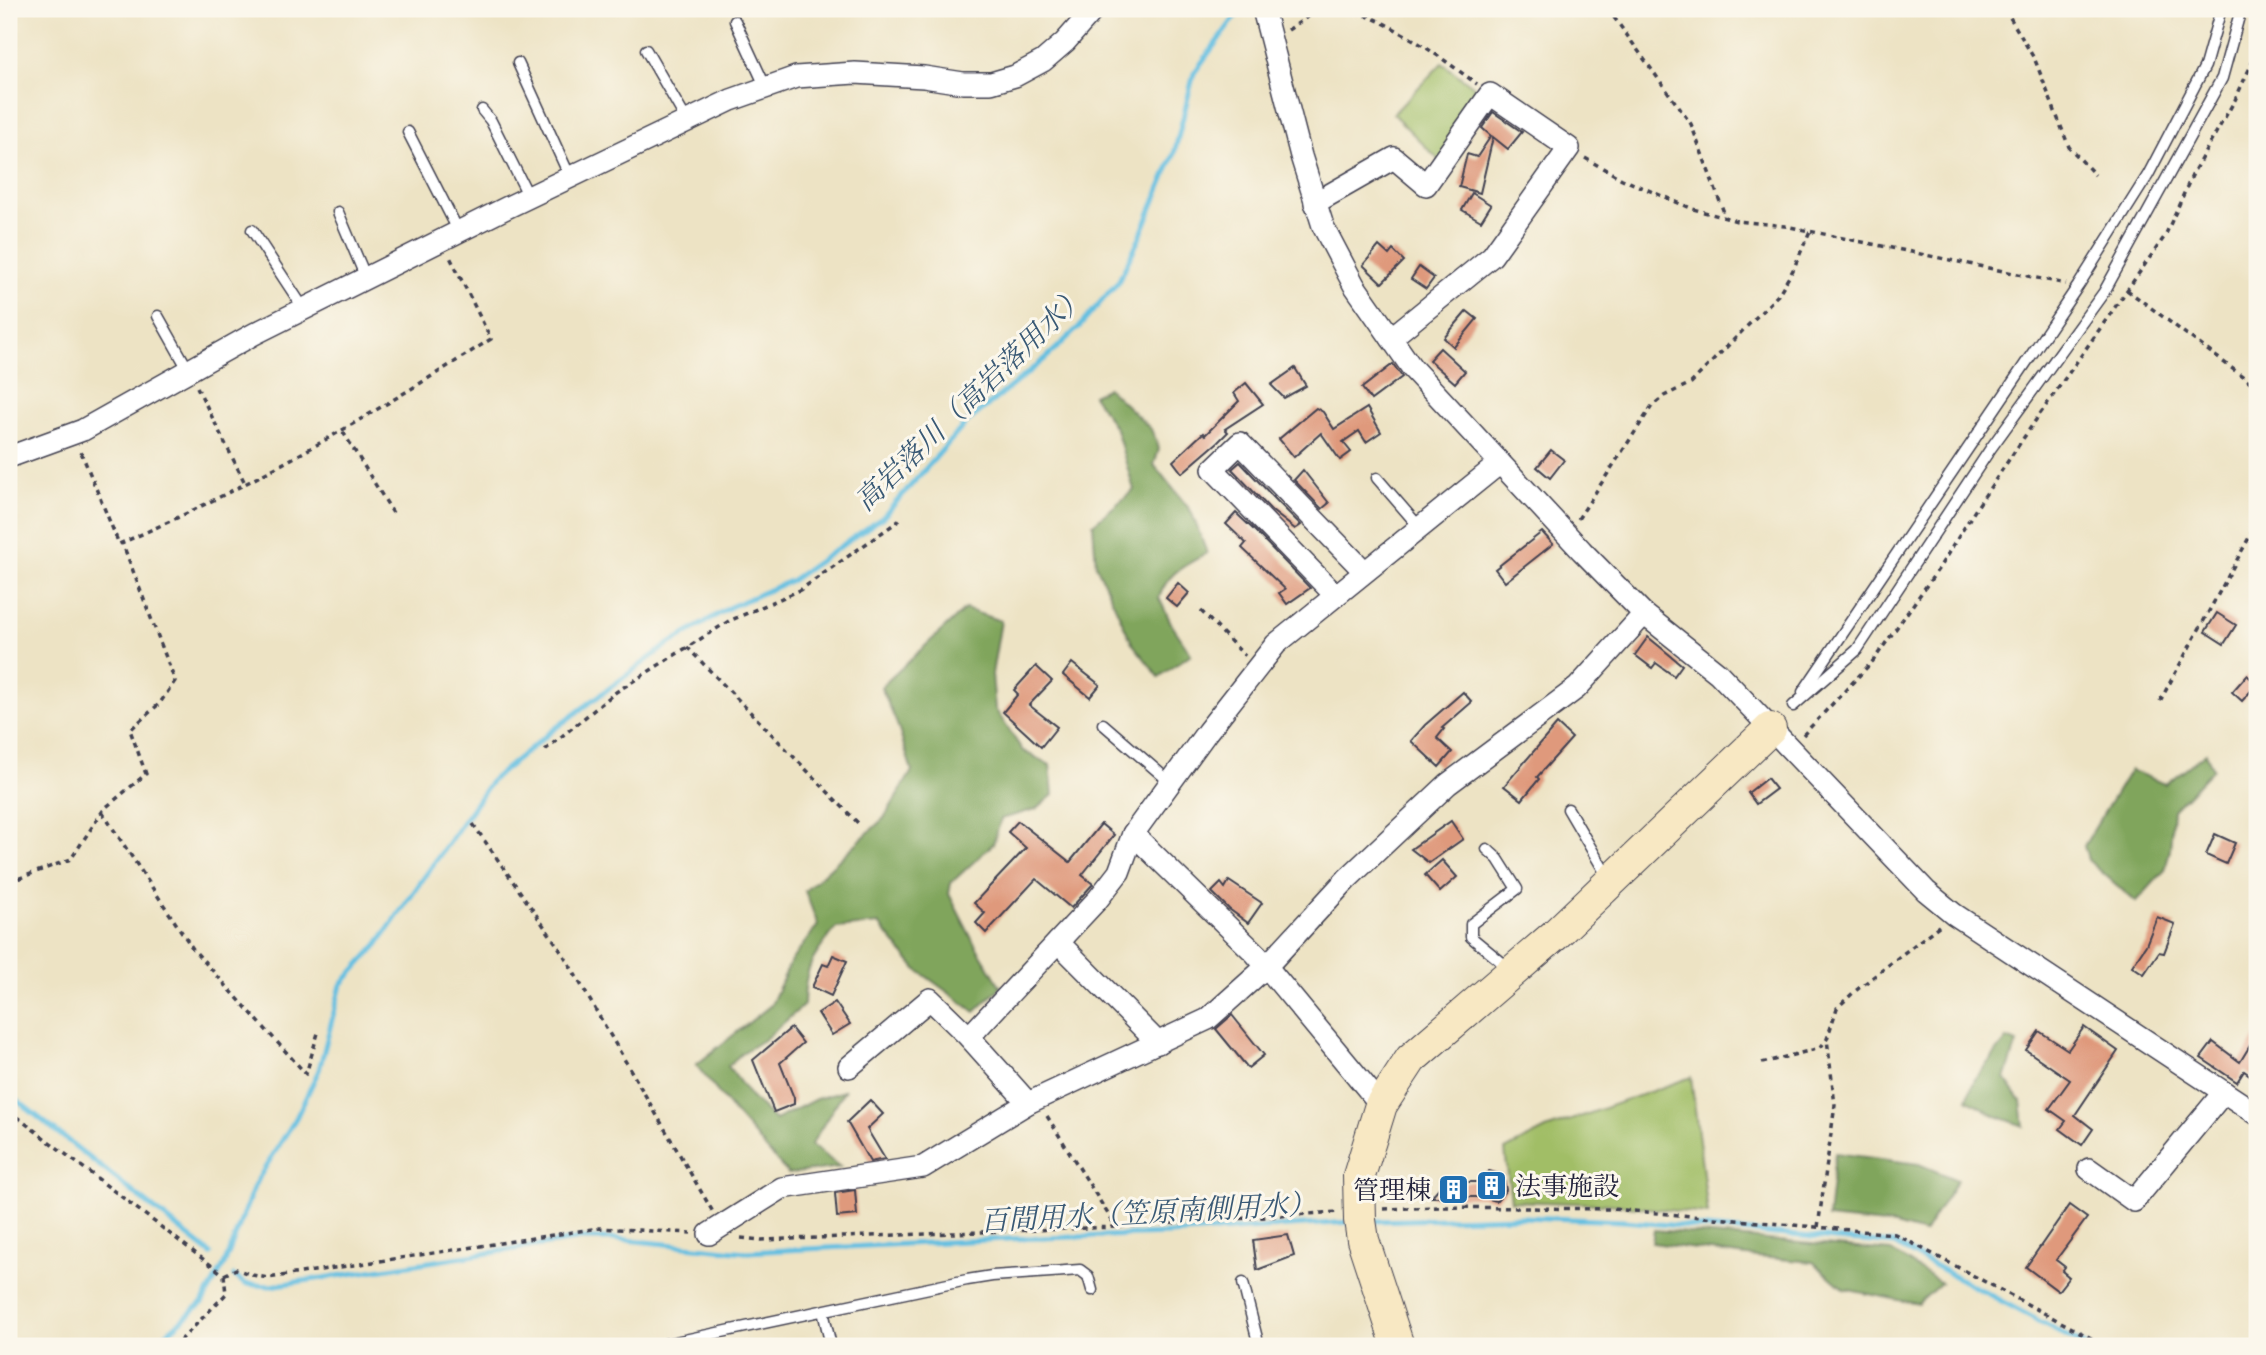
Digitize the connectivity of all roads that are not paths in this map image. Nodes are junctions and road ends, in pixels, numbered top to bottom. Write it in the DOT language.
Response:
graph roads {
  1 [pos="1094,9"];
  2 [pos="1263,9"];
  3 [pos="2221,9"];
  4 [pos="2241,9"];
  5 [pos="735,20"];
  6 [pos="646,50"];
  7 [pos="518,63"];
  8 [pos="766,88"];
  9 [pos="482,110"];
  10 [pos="687,121"];
  11 [pos="408,132"];
  12 [pos="570,177"];
  13 [pos="529,197"];
  14 [pos="1315,203"];
  15 [pos="338,212"];
  16 [pos="252,230"];
  17 [pos="450,236"];
  18 [pos="366,278"];
  19 [pos="304,309"];
  20 [pos="158,316"];
  21 [pos="1391,338"];
  22 [pos="188,371"];
  23 [pos="9,457"];
  24 [pos="1500,463"];
  25 [pos="1377,478"];
  26 [pos="1421,529"];
  27 [pos="1364,571"];
  28 [pos="1335,595"];
  29 [pos="1644,614"];
  30 [pos="1103,724"];
  31 [pos="1779,739"];
  32 [pos="1170,782"];
  33 [pos="1568,810"];
  34 [pos="1133,834"];
  35 [pos="1487,849"];
  36 [pos="1611,882"];
  37 [pos="1058,942"];
  38 [pos="1266,967"];
  39 [pos="1513,971"];
  40 [pos="969,1037"];
  41 [pos="1158,1043"];
  42 [pos="849,1067"];
  43 [pos="2224,1092"];
  44 [pos="1032,1101"];
  45 [pos="1381,1105"];
  46 [pos="2257,1114"];
  47 [pos="2089,1169"];
  48 [pos="715,1230"];
  49 [pos="1243,1283"];
  50 [pos="1092,1290"];
  51 [pos="823,1311"];
  52 [pos="656,1346"];
  53 [pos="831,1346"];
  54 [pos="1259,1346"];
  55 [pos="1398,1346"];
  1 -- 8 [label="street"];
  2 -- 14 [label="street"];
  3 -- 4 [label="lane"];
  5 -- 8 [label="lane"];
  6 -- 10 [label="lane"];
  7 -- 12 [label="lane"];
  8 -- 10 [label="street"];
  9 -- 13 [label="lane"];
  10 -- 12 [label="street"];
  11 -- 17 [label="lane"];
  12 -- 13 [label="street"];
  13 -- 17 [label="street"];
  14 -- 21 [label="street"];
  14 -- 21 [label="street"];
  15 -- 18 [label="lane"];
  16 -- 19 [label="lane"];
  17 -- 18 [label="street"];
  18 -- 19 [label="street"];
  19 -- 22 [label="street"];
  20 -- 22 [label="lane"];
  21 -- 24 [label="street"];
  22 -- 23 [label="street"];
  24 -- 26 [label="street"];
  24 -- 29 [label="street"];
  25 -- 26 [label="lane"];
  26 -- 27 [label="street"];
  27 -- 28 [label="street"];
  27 -- 28 [label="street"];
  28 -- 32 [label="street"];
  29 -- 31 [label="street"];
  29 -- 38 [label="street"];
  30 -- 32 [label="lane"];
  31 -- 36 [label="street"];
  31 -- 43 [label="street"];
  32 -- 34 [label="street"];
  33 -- 36 [label="lane"];
  34 -- 37 [label="street"];
  34 -- 38 [label="street"];
  35 -- 39 [label="lane"];
  36 -- 39 [label="street"];
  37 -- 40 [label="street"];
  37 -- 41 [label="street"];
  38 -- 41 [label="street"];
  38 -- 45 [label="street"];
  39 -- 45 [label="street"];
  40 -- 42 [label="street"];
  40 -- 44 [label="street"];
  41 -- 44 [label="street"];
  43 -- 46 [label="street"];
  43 -- 47 [label="street"];
  44 -- 48 [label="street"];
  45 -- 55 [label="street"];
  49 -- 54 [label="lane"];
  50 -- 51 [label="lane"];
  51 -- 52 [label="lane"];
  51 -- 53 [label="lane"];
}
